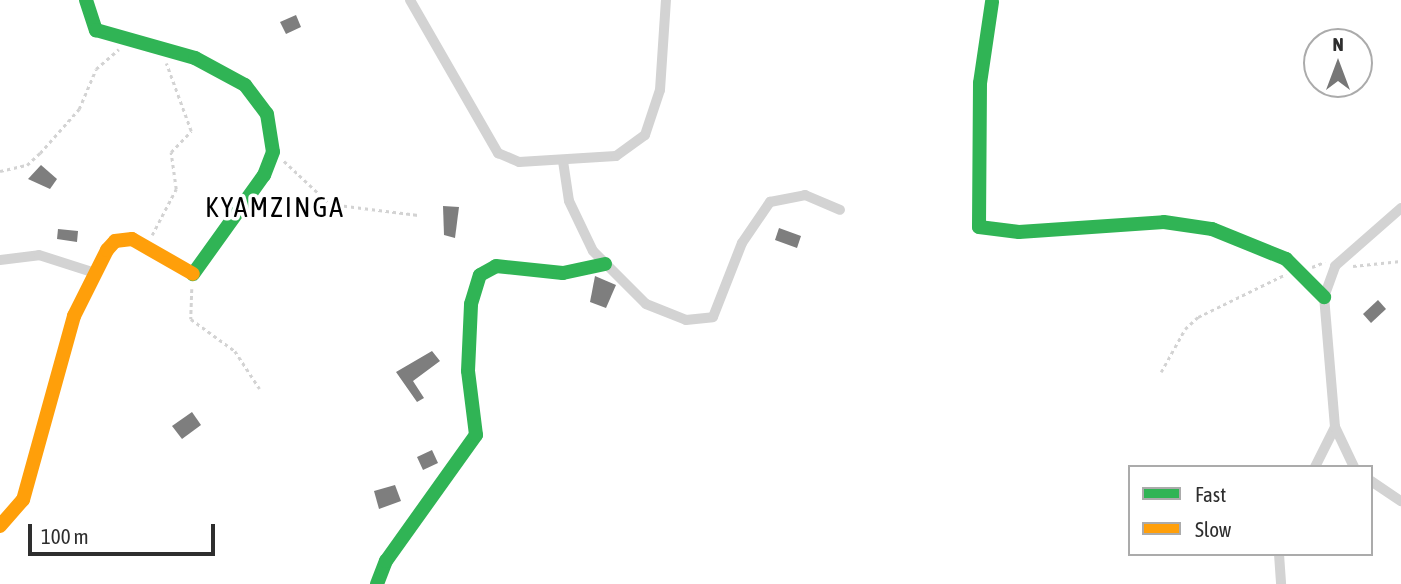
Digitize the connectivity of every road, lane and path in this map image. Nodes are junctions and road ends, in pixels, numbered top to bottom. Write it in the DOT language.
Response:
graph roads {
  1 [pos="86,0"];
  2 [pos="411,0"];
  3 [pos="666,0"];
  4 [pos="992,2"];
  5 [pos="124,39"];
  6 [pos="157,47"];
  7 [pos="273,152"];
  8 [pos="562,161"];
  9 [pos="0,171"];
  10 [pos="1401,208"];
  11 [pos="840,210"];
  12 [pos="418,215"];
  13 [pos="144,244"];
  14 [pos="0,260"];
  15 [pos="1401,261"];
  16 [pos="605,264"];
  17 [pos="1335,266"];
  18 [pos="1298,268"];
  19 [pos="96,273"];
  20 [pos="196,276"];
  21 [pos="1324,298"];
  22 [pos="1161,372"];
  23 [pos="260,389"];
  24 [pos="1335,427"];
  25 [pos="1316,465"];
  26 [pos="1353,465"];
  27 [pos="1373,482"];
  28 [pos="1401,501"];
  29 [pos="0,526"];
  30 [pos="1279,556"];
  31 [pos="377,584"];
  32 [pos="1281,584"];
  1 -- 5 [label="street"];
  2 -- 8 [label="street"];
  3 -- 8 [label="street"];
  4 -- 18 [label="street"];
  5 -- 6 [label="street"];
  5 -- 9 [label="path"];
  6 -- 7 [label="street"];
  6 -- 13 [label="path"];
  7 -- 12 [label="path"];
  7 -- 20 [label="street"];
  8 -- 16 [label="street"];
  10 -- 17 [label="street"];
  11 -- 16 [label="street"];
  13 -- 19 [label="street"];
  13 -- 20 [label="street"];
  14 -- 19 [label="street"];
  15 -- 17 [label="path"];
  16 -- 31 [label="street"];
  17 -- 21 [label="street"];
  18 -- 21 [label="street"];
  18 -- 22 [label="path"];
  19 -- 29 [label="street"];
  20 -- 23 [label="path"];
  21 -- 24 [label="street"];
  24 -- 25 [label="street"];
  24 -- 26 [label="street"];
  27 -- 28 [label="street"];
  30 -- 32 [label="street"];
}
